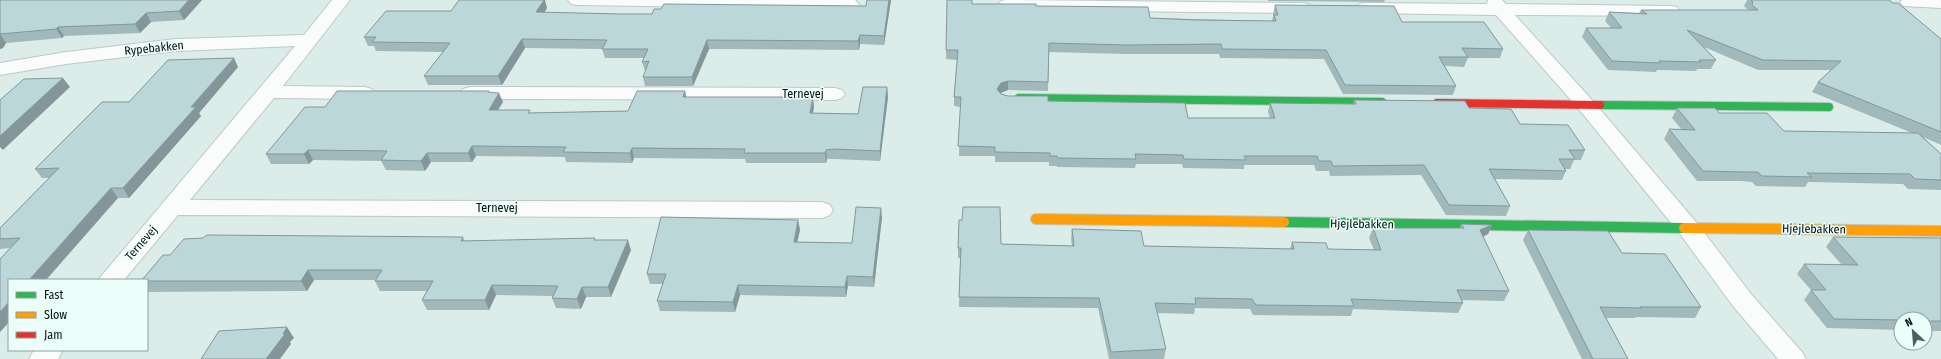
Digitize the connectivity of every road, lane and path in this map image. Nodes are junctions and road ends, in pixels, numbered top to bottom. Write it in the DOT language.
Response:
graph roads {
  1 [pos="341,0"];
  2 [pos="577,0"];
  3 [pos="1908,2"];
  4 [pos="1941,3"];
  5 [pos="850,4"];
  6 [pos="992,5"];
  7 [pos="1497,5"];
  8 [pos="1320,8"];
  9 [pos="1352,8"];
  10 [pos="1691,12"];
  11 [pos="308,40"];
  12 [pos="0,69"];
  13 [pos="268,92"];
  14 [pos="380,93"];
  15 [pos="452,93"];
  16 [pos="834,94"];
  17 [pos="1008,98"];
  18 [pos="1390,102"];
  19 [pos="1430,103"];
  20 [pos="1586,104"];
  21 [pos="1829,107"];
  22 [pos="172,207"];
  23 [pos="822,210"];
  24 [pos="1036,219"];
  25 [pos="1688,228"];
  26 [pos="1941,231"];
  27 [pos="111,279"];
  28 [pos="49,351"];
  29 [pos="42,359"];
  30 [pos="1793,359"];
  1 -- 11 [label="street, Ternevej"];
  2 -- 5 [label="street"];
  3 -- 4 [label="street"];
  6 -- 8 [label="street"];
  7 -- 9 [label="street"];
  7 -- 10 [label="street"];
  7 -- 20 [label="street"];
  11 -- 12 [label="street, Rypebakken"];
  11 -- 13 [label="street, Ternevej"];
  13 -- 14 [label="street"];
  13 -- 22 [label="street, Ternevej"];
  15 -- 16 [label="street, Ternevej"];
  17 -- 18 [label="street"];
  19 -- 20 [label="street"];
  20 -- 21 [label="street"];
  20 -- 25 [label="street"];
  22 -- 23 [label="street, Ternevej"];
  22 -- 27 [label="street, Ternevej"];
  24 -- 25 [label="street, Hjejlebakken"];
  25 -- 26 [label="street, Hjejlebakken"];
  25 -- 30 [label="street"];
  28 -- 29 [label="street"];
}
